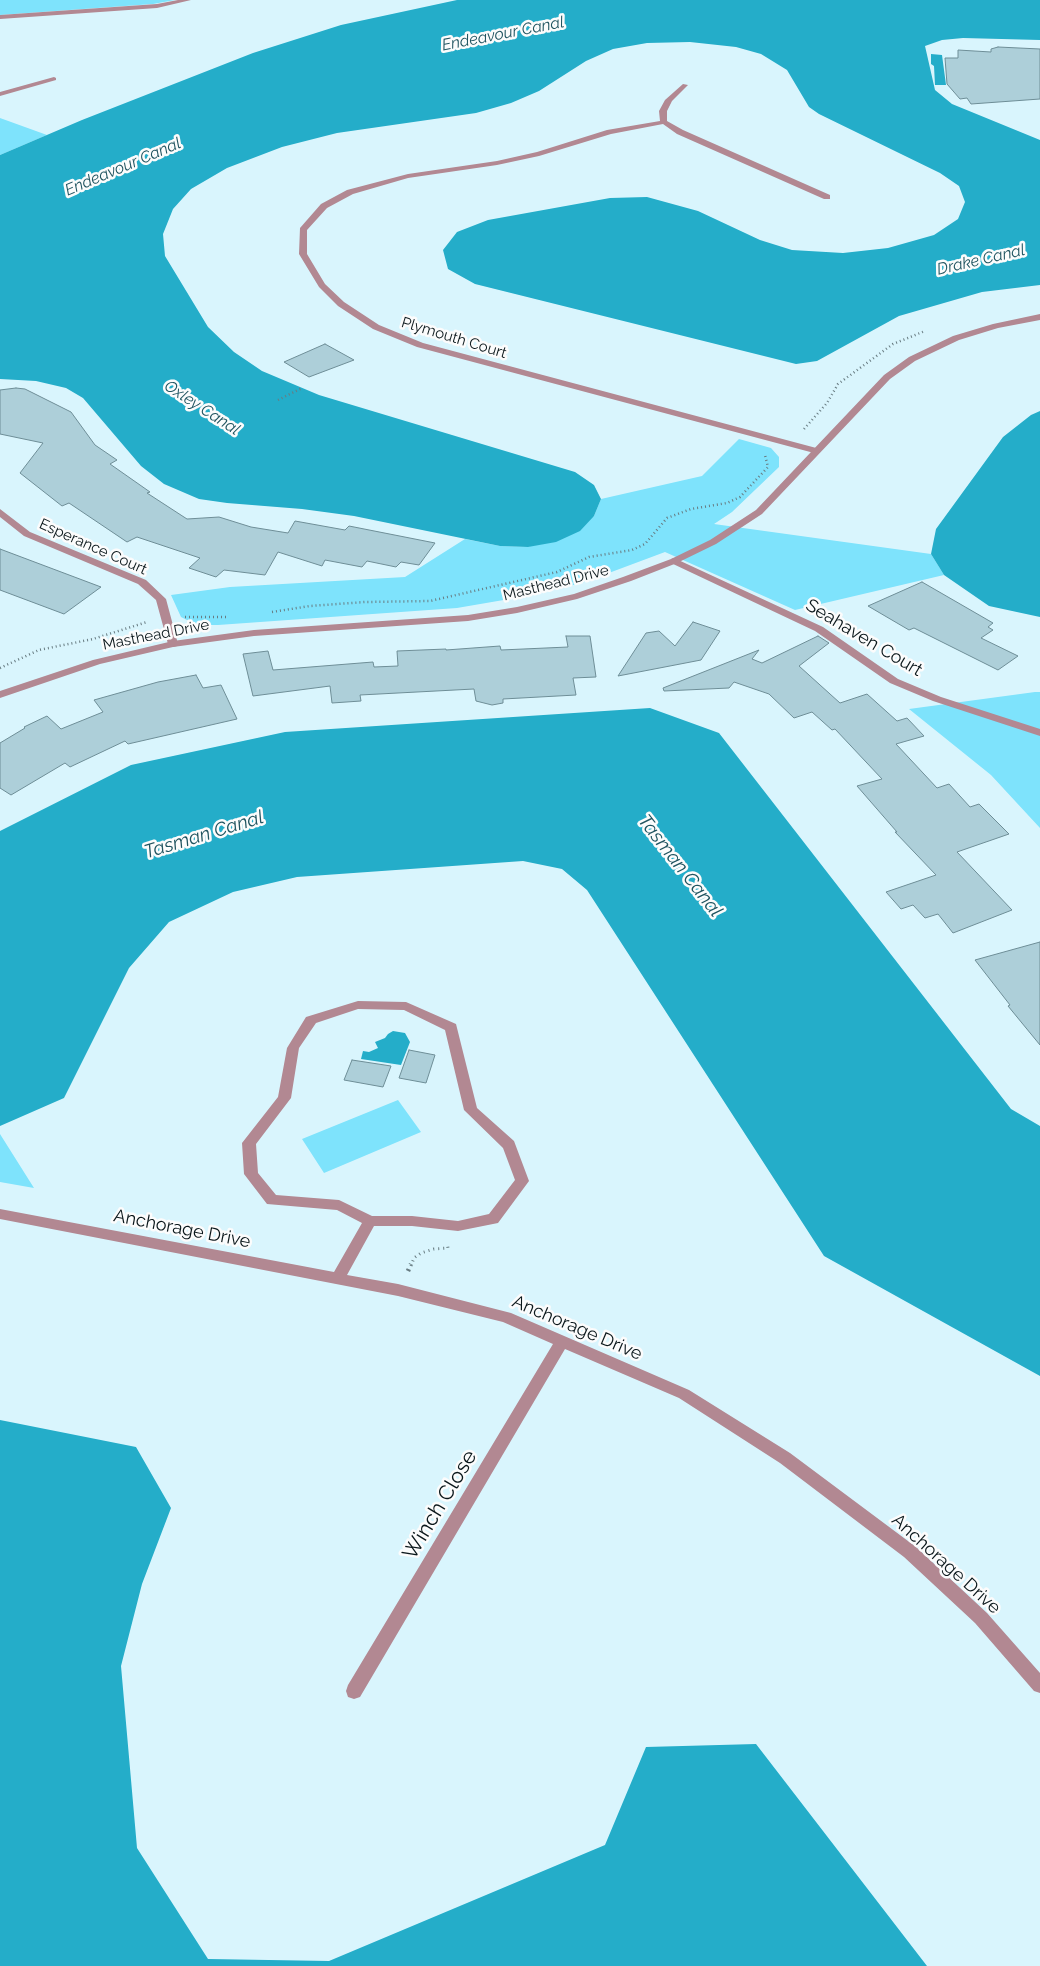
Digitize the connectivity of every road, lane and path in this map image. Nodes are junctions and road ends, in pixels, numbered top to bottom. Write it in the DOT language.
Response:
graph roads {
  1 [pos="188,0"];
  2 [pos="0,17"];
  3 [pos="54,79"];
  4 [pos="684,85"];
  5 [pos="0,94"];
  6 [pos="664,122"];
  7 [pos="827,197"];
  8 [pos="1040,316"];
  9 [pos="932,329"];
  10 [pos="302,388"];
  11 [pos="278,400"];
  12 [pos="779,441"];
  13 [pos="817,451"];
  14 [pos="0,512"];
  15 [pos="674,561"];
  16 [pos="272,612"];
  17 [pos="166,616"];
  18 [pos="233,617"];
  19 [pos="173,644"];
  20 [pos="0,668"];
  21 [pos="0,695"];
  22 [pos="1040,733"];
  23 [pos="0,1214"];
  24 [pos="370,1221"];
  25 [pos="440,1224"];
  26 [pos="338,1277"];
  27 [pos="398,1290"];
  28 [pos="562,1341"];
  29 [pos="1040,1685"];
  30 [pos="354,1692"];
  1 -- 2 [label="street"];
  3 -- 5 [label="street"];
  4 -- 6 [label="street"];
  6 -- 7 [label="street"];
  6 -- 12 [label="street, Plymouth Court"];
  8 -- 13 [label="street, Masthead Drive"];
  9 -- 12 [label="path"];
  10 -- 11 [label="path"];
  12 -- 13 [label="street, Plymouth Court"];
  12 -- 16 [label="path"];
  13 -- 15 [label="street, Masthead Drive"];
  14 -- 17 [label="street, Esperance Court"];
  15 -- 19 [label="street, Masthead Drive"];
  15 -- 22 [label="street, Seahaven Court"];
  17 -- 18 [label="path"];
  17 -- 19 [label="street, Esperance Court"];
  17 -- 20 [label="path"];
  19 -- 21 [label="street, Masthead Drive"];
  23 -- 26 [label="street, Anchorage Drive"];
  24 -- 25 [label="street"];
  24 -- 25 [label="street"];
  24 -- 26 [label="street"];
  25 -- 27 [label="path"];
  26 -- 27 [label="street, Anchorage Drive"];
  27 -- 28 [label="street, Anchorage Drive"];
  28 -- 29 [label="street, Anchorage Drive"];
  28 -- 30 [label="street, Winch Close"];
}
